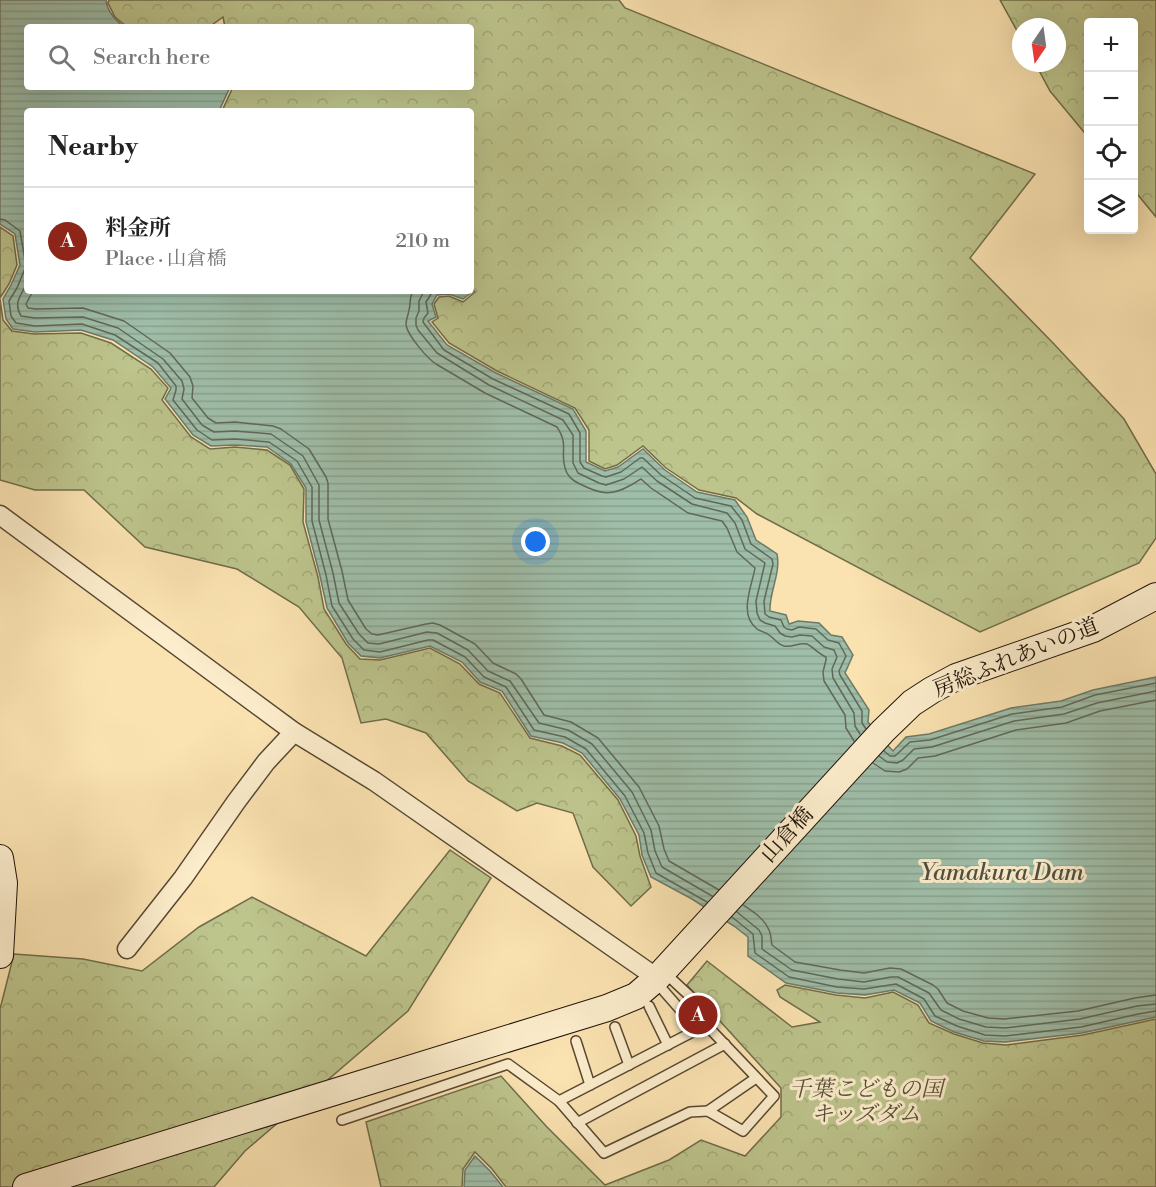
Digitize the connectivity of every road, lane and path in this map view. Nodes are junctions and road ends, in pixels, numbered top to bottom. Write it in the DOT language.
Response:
graph roads {
  1 [pos="0,515"];
  2 [pos="1156,597"];
  3 [pos="883,731"];
  4 [pos="294,732"];
  5 [pos="0,858"];
  6 [pos="127,949"];
  7 [pos="0,955"];
  8 [pos="658,977"];
  9 [pos="649,1006"];
  10 [pos="615,1027"];
  11 [pos="711,1027"];
  12 [pos="698,1030"];
  13 [pos="576,1041"];
  14 [pos="725,1044"];
  15 [pos="668,1045"];
  16 [pos="629,1065"];
  17 [pos="756,1078"];
  18 [pos="590,1086"];
  19 [pos="559,1101"];
  20 [pos="708,1111"];
  21 [pos="342,1120"];
  22 [pos="577,1123"];
  23 [pos="26,1187"];
  1 -- 4 [label="street"];
  2 -- 3 [label="street, 房総ふれあいの道"];
  3 -- 8 [label="street, 山倉橋"];
  4 -- 6 [label="street"];
  4 -- 8 [label="street"];
  5 -- 7 [label="street"];
  8 -- 11 [label="lane"];
  8 -- 12 [label="lane"];
  8 -- 23 [label="street, 山倉橋"];
  9 -- 15 [label="lane"];
  10 -- 16 [label="lane"];
  11 -- 12 [label="lane"];
  11 -- 14 [label="lane"];
  12 -- 15 [label="lane"];
  13 -- 18 [label="lane"];
  14 -- 17 [label="lane"];
  14 -- 22 [label="lane"];
  15 -- 16 [label="lane"];
  16 -- 18 [label="lane"];
  17 -- 20 [label="lane"];
  17 -- 20 [label="lane"];
  18 -- 19 [label="lane"];
  19 -- 21 [label="lane"];
  19 -- 22 [label="lane"];
  20 -- 22 [label="lane"];
}
